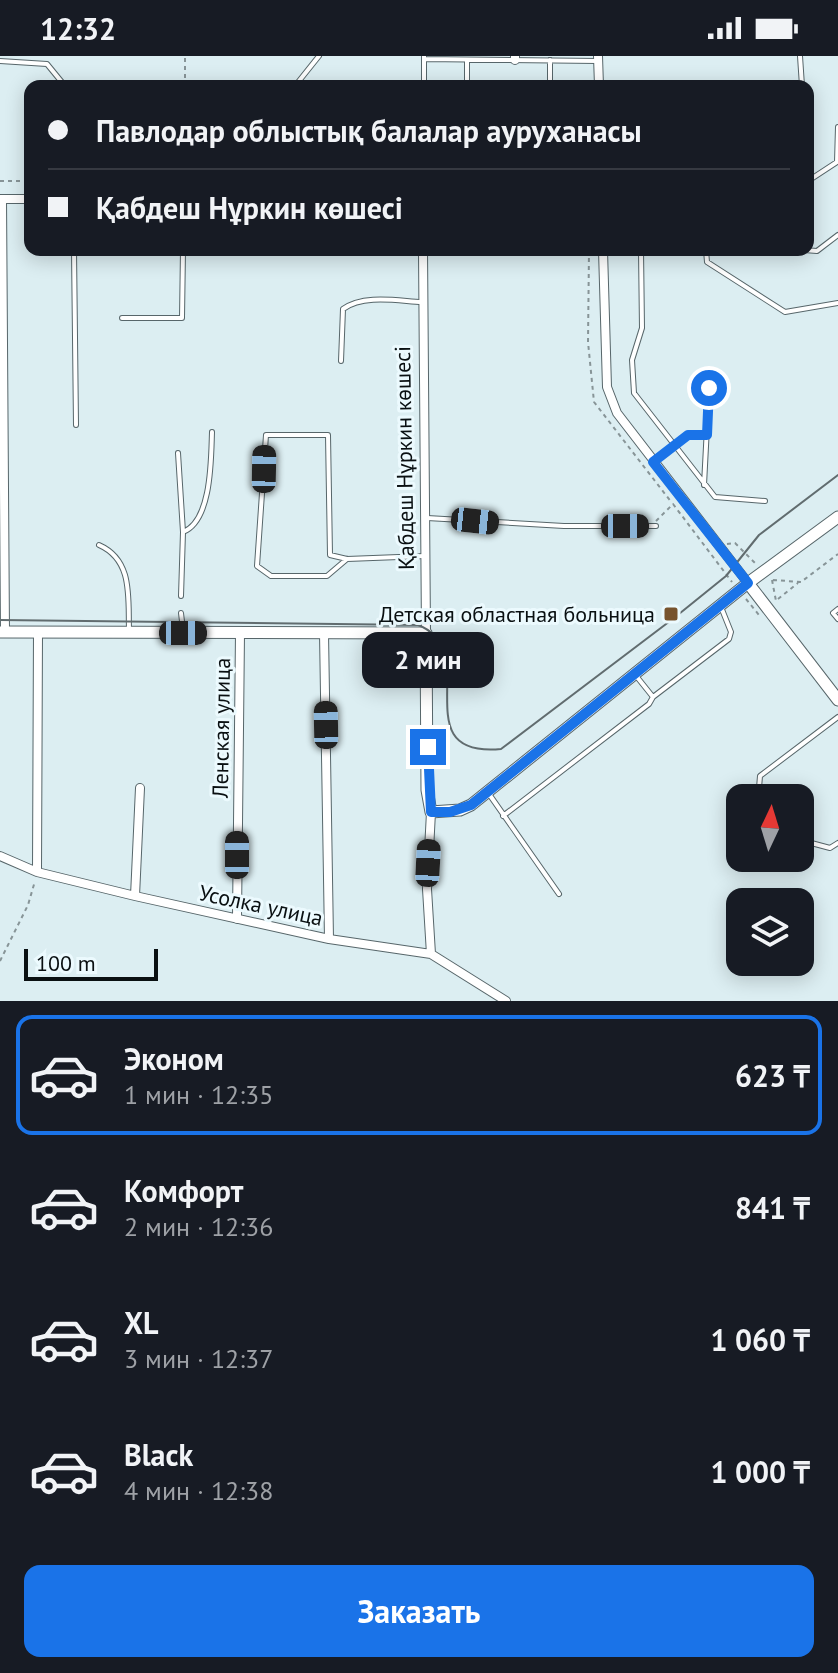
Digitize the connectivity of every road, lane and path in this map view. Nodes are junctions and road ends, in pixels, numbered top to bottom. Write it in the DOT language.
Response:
graph roads {
  1 [pos="185,56"];
  2 [pos="319,56"];
  3 [pos="800,56"];
  4 [pos="424,57"];
  5 [pos="478,58"];
  6 [pos="515,58"];
  7 [pos="467,59"];
  8 [pos="598,59"];
  9 [pos="550,60"];
  10 [pos="0,61"];
  11 [pos="60,80"];
  12 [pos="185,80"];
  13 [pos="300,80"];
  14 [pos="424,80"];
  15 [pos="467,80"];
  16 [pos="550,80"];
  17 [pos="599,80"];
  18 [pos="802,80"];
  19 [pos="838,127"];
  20 [pos="814,177"];
  21 [pos="0,181"];
  22 [pos="24,181"];
  23 [pos="1,199"];
  24 [pos="24,199"];
  25 [pos="838,235"];
  26 [pos="814,251"];
  27 [pos="74,256"];
  28 [pos="183,256"];
  29 [pos="423,256"];
  30 [pos="603,256"];
  31 [pos="641,256"];
  32 [pos="706,256"];
  33 [pos="422,302"];
  34 [pos="838,303"];
  35 [pos="122,318"];
  36 [pos="341,361"];
  37 [pos="709,388"];
  38 [pos="76,425"];
  39 [pos="212,432"];
  40 [pos="707,435"];
  41 [pos="673,446"];
  42 [pos="178,453"];
  43 [pos="653,462"];
  44 [pos="704,485"];
  45 [pos="765,501"];
  46 [pos="838,517"];
  47 [pos="425,518"];
  48 [pos="656,526"];
  49 [pos="183,532"];
  50 [pos="99,545"];
  51 [pos="838,554"];
  52 [pos="425,556"];
  53 [pos="347,559"];
  54 [pos="772,580"];
  55 [pos="801,582"];
  56 [pos="744,587"];
  57 [pos="181,596"];
  58 [pos="777,600"];
  59 [pos="720,606"];
  60 [pos="838,609"];
  61 [pos="181,613"];
  62 [pos="838,619"];
  63 [pos="3,632"];
  64 [pos="38,632"];
  65 [pos="129,632"];
  66 [pos="183,633"];
  67 [pos="240,633"];
  68 [pos="324,633"];
  69 [pos="426,633"];
  70 [pos="634,674"];
  71 [pos="837,696"];
  72 [pos="653,697"];
  73 [pos="838,717"];
  74 [pos="759,784"];
  75 [pos="140,788"];
  76 [pos="488,792"];
  77 [pos="431,812"];
  78 [pos="503,816"];
  79 [pos="838,843"];
  80 [pos="814,844"];
  81 [pos="0,856"];
  82 [pos="37,872"];
  83 [pos="559,894"];
  84 [pos="135,896"];
  85 [pos="237,919"];
  86 [pos="329,939"];
  87 [pos="431,954"];
  88 [pos="0,961"];
  89 [pos="506,1001"];
  1 -- 12 [label="path"];
  2 -- 13 [label="lane"];
  3 -- 18 [label="lane"];
  4 -- 7 [label="lane"];
  4 -- 14 [label="lane"];
  5 -- 6 [label="lane"];
  5 -- 7 [label="lane"];
  6 -- 9 [label="lane"];
  7 -- 15 [label="lane"];
  8 -- 9 [label="lane"];
  8 -- 17 [label="street"];
  9 -- 16 [label="lane"];
  10 -- 11 [label="lane"];
  19 -- 20 [label="lane"];
  21 -- 22 [label="path"];
  23 -- 24 [label="street"];
  23 -- 63 [label="street"];
  25 -- 26 [label="lane"];
  27 -- 38 [label="lane"];
  28 -- 35 [label="lane"];
  29 -- 33 [label="street, Қабдеш Нұркин көшесі"];
  30 -- 43 [label="street"];
  31 -- 41 [label="lane"];
  32 -- 34 [label="lane"];
  33 -- 36 [label="lane"];
  33 -- 47 [label="street, Қабдеш Нұркин көшесі"];
  37 -- 40 [label="lane"];
  39 -- 49 [label="lane"];
  40 -- 41 [label="lane"];
  40 -- 44 [label="lane"];
  41 -- 43 [label="lane"];
  41 -- 44 [label="lane"];
  42 -- 49 [label="lane"];
  43 -- 56 [label="street"];
  44 -- 45 [label="lane"];
  46 -- 56 [label="main road"];
  47 -- 48 [label="lane"];
  47 -- 52 [label="street, Қабдеш Нұркин көшесі"];
  48 -- 56 [label="path"];
  49 -- 57 [label="lane"];
  50 -- 65 [label="lane"];
  51 -- 55 [label="path"];
  52 -- 53 [label="lane"];
  52 -- 69 [label="street, Қабдеш Нұркин көшесі"];
  53 -- 53 [label="lane"];
  54 -- 55 [label="path"];
  55 -- 58 [label="path"];
  56 -- 59 [label="main road"];
  56 -- 71 [label="main road"];
  59 -- 70 [label="main road"];
  59 -- 72 [label="lane"];
  60 -- 62 [label="lane"];
  61 -- 66 [label="lane"];
  63 -- 64 [label="main road"];
  64 -- 65 [label="main road"];
  64 -- 82 [label="street"];
  65 -- 66 [label="main road"];
  66 -- 67 [label="main road"];
  67 -- 68 [label="main road"];
  67 -- 85 [label="street, Ленская улица"];
  68 -- 69 [label="main road"];
  68 -- 86 [label="street"];
  69 -- 77 [label="main road, Қабдеш Нұркин көшесі"];
  70 -- 72 [label="lane"];
  70 -- 76 [label="main road"];
  72 -- 78 [label="lane"];
  73 -- 74 [label="lane"];
  75 -- 84 [label="street"];
  76 -- 77 [label="main road"];
  76 -- 78 [label="lane"];
  77 -- 87 [label="street, Қабдеш Нұркин көшесі"];
  78 -- 83 [label="lane"];
  79 -- 80 [label="lane"];
  81 -- 82 [label="street, Усолка улица"];
  82 -- 84 [label="street, Усолка улица"];
  82 -- 88 [label="path"];
  84 -- 85 [label="street, Усолка улица"];
  85 -- 86 [label="street, Усолка улица"];
  86 -- 87 [label="street, Усолка улица"];
  87 -- 89 [label="street, Усолка улица"];
}
